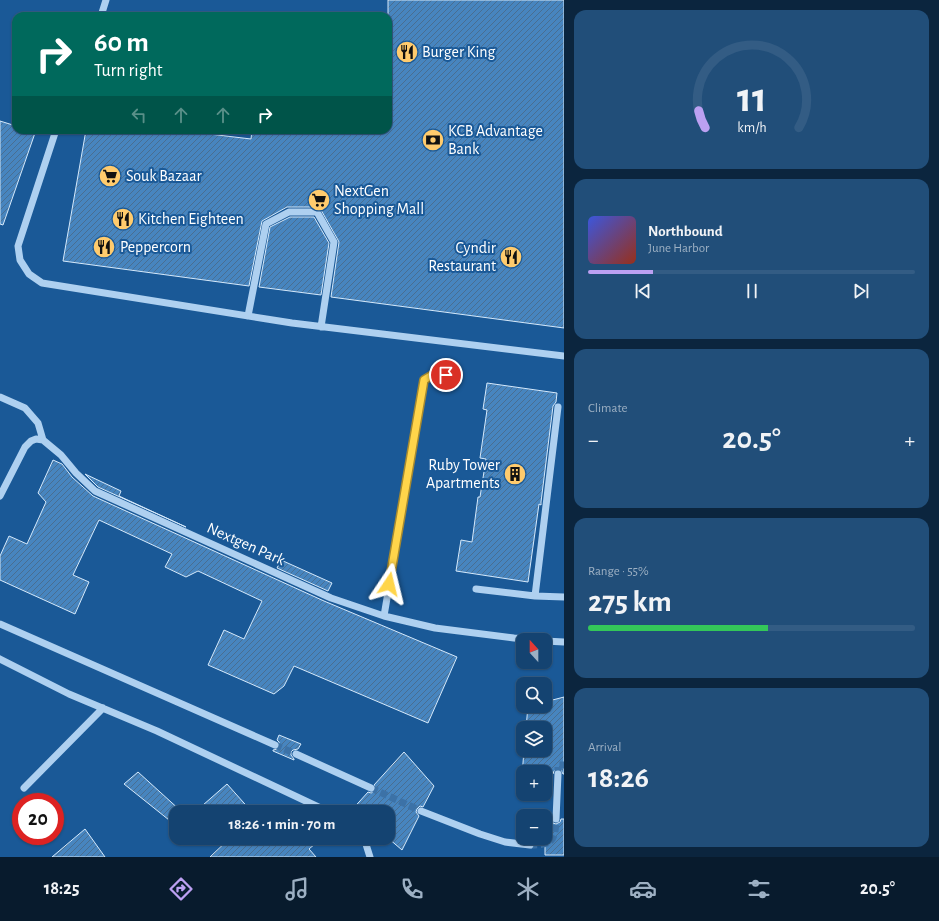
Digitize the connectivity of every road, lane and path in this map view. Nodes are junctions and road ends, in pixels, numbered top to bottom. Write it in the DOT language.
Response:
graph roads {
  1 [pos="106,0"];
  2 [pos="102,12"];
  3 [pos="55,134"];
  4 [pos="248,316"];
  5 [pos="321,327"];
  6 [pos="564,356"];
  7 [pos="446,375"];
  8 [pos="0,397"];
  9 [pos="558,407"];
  10 [pos="42,440"];
  11 [pos="0,496"];
  12 [pos="476,589"];
  13 [pos="535,596"];
  14 [pos="564,597"];
  15 [pos="384,616"];
  16 [pos="0,624"];
  17 [pos="516,638"];
  18 [pos="552,641"];
  19 [pos="564,642"];
  20 [pos="0,659"];
  21 [pos="103,708"];
  22 [pos="275,745"];
  23 [pos="296,754"];
  24 [pos="558,774"];
  25 [pos="24,788"];
  26 [pos="371,788"];
  27 [pos="314,805"];
  28 [pos="421,811"];
  29 [pos="556,819"];
  30 [pos="516,843"];
  31 [pos="366,845"];
  32 [pos="370,857"];
  1 -- 2 [label="street"];
  3 -- 4 [label="street"];
  4 -- 5 [label="street"];
  4 -- 5 [label="street"];
  5 -- 6 [label="street"];
  7 -- 15 [label="street"];
  8 -- 10 [label="street"];
  9 -- 13 [label="street"];
  10 -- 11 [label="street"];
  10 -- 15 [label="street, Nextgen Park"];
  12 -- 13 [label="street"];
  13 -- 14 [label="street"];
  15 -- 17 [label="street, Nextgen Park"];
  16 -- 22 [label="street"];
  18 -- 19 [label="street"];
  20 -- 21 [label="street"];
  21 -- 25 [label="street"];
  21 -- 27 [label="street"];
  23 -- 26 [label="street"];
  24 -- 29 [label="street"];
  28 -- 30 [label="street"];
  31 -- 32 [label="street"];
}
